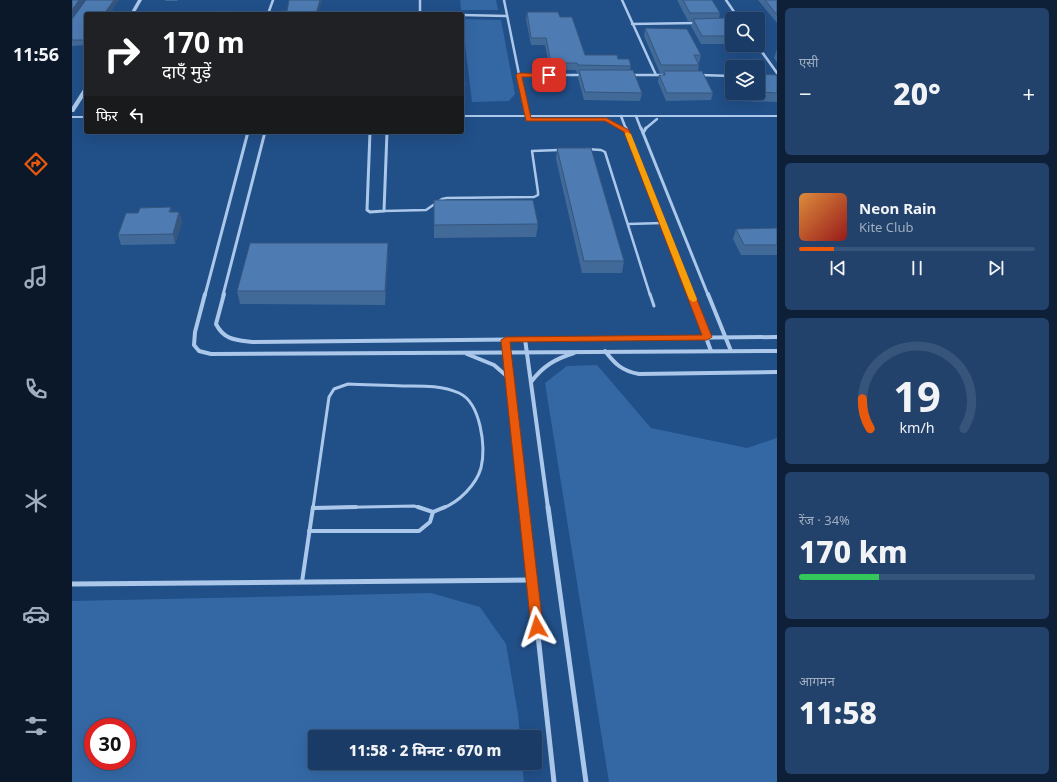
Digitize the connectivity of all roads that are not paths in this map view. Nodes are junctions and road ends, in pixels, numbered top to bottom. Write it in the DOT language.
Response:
graph roads {
  1 [pos="140,0"];
  2 [pos="273,0"];
  3 [pos="420,0"];
  4 [pos="504,0"];
  5 [pos="622,0"];
  6 [pos="726,0"];
  7 [pos="133,12"];
  8 [pos="269,12"];
  9 [pos="420,12"];
  10 [pos="734,12"];
  11 [pos="464,15"];
  12 [pos="507,16"];
  13 [pos="702,23"];
  14 [pos="717,23"];
  15 [pos="725,23"];
  16 [pos="632,24"];
  17 [pos="762,52"];
  18 [pos="777,74"];
  19 [pos="519,75"];
  20 [pos="587,75"];
  21 [pos="625,75"];
  22 [pos="656,75"];
  23 [pos="671,75"];
  24 [pos="694,76"];
  25 [pos="725,76"];
  26 [pos="771,76"];
  27 [pos="84,92"];
  28 [pos="72,111"];
  29 [pos="464,116"];
  30 [pos="777,116"];
  31 [pos="72,117"];
  32 [pos="84,117"];
  33 [pos="528,118"];
  34 [pos="622,118"];
  35 [pos="637,118"];
  36 [pos="606,119"];
  37 [pos="657,119"];
  38 [pos="777,119"];
  39 [pos="72,120"];
  40 [pos="84,120"];
  41 [pos="464,120"];
  42 [pos="627,131"];
  43 [pos="643,133"];
  44 [pos="247,134"];
  45 [pos="264,134"];
  46 [pos="370,134"];
  47 [pos="387,134"];
  48 [pos="582,149"];
  49 [pos="560,150"];
  50 [pos="384,211"];
  51 [pos="663,223"];
  52 [pos="628,224"];
  53 [pos="654,306"];
  54 [pos="707,337"];
  55 [pos="725,337"];
  56 [pos="777,337"];
  57 [pos="506,340"];
  58 [pos="525,340"];
  59 [pos="711,351"];
  60 [pos="730,351"];
  61 [pos="777,351"];
  62 [pos="462,352"];
  63 [pos="506,352"];
  64 [pos="527,352"];
  65 [pos="578,352"];
  66 [pos="605,352"];
  67 [pos="777,372"];
  68 [pos="509,378"];
  69 [pos="531,382"];
  70 [pos="313,508"];
  71 [pos="434,512"];
  72 [pos="309,531"];
  73 [pos="532,580"];
  74 [pos="302,582"];
  75 [pos="72,584"];
  76 [pos="554,782"];
  77 [pos="586,782"];
  1 -- 7 [label="street"];
  2 -- 8 [label="street"];
  3 -- 9 [label="street"];
  4 -- 12 [label="street"];
  5 -- 16 [label="street"];
  6 -- 10 [label="street"];
  11 -- 12 [label="street"];
  12 -- 19 [label="street"];
  13 -- 16 [label="street"];
  14 -- 15 [label="street"];
  16 -- 22 [label="street"];
  17 -- 18 [label="street"];
  18 -- 26 [label="street"];
  19 -- 20 [label="street"];
  19 -- 33 [label="street"];
  21 -- 22 [label="street"];
  22 -- 23 [label="street"];
  24 -- 25 [label="street"];
  27 -- 28 [label="street"];
  29 -- 33 [label="street"];
  30 -- 35 [label="street"];
  31 -- 32 [label="street"];
  33 -- 34 [label="street"];
  33 -- 36 [label="street"];
  33 -- 41 [label="street"];
  34 -- 35 [label="street"];
  34 -- 36 [label="street"];
  34 -- 42 [label="street"];
  35 -- 37 [label="street"];
  35 -- 43 [label="street"];
  36 -- 42 [label="street"];
  37 -- 38 [label="street"];
  37 -- 43 [label="street"];
  39 -- 40 [label="street"];
  42 -- 51 [label="street"];
  43 -- 55 [label="street"];
  44 -- 62 [label="street"];
  45 -- 57 [label="street"];
  46 -- 50 [label="street"];
  47 -- 50 [label="street"];
  48 -- 52 [label="lane"];
  49 -- 50 [label="lane"];
  51 -- 52 [label="lane"];
  51 -- 54 [label="street"];
  52 -- 53 [label="lane"];
  54 -- 55 [label="street"];
  54 -- 58 [label="street"];
  54 -- 59 [label="street"];
  55 -- 56 [label="street"];
  55 -- 60 [label="street"];
  57 -- 58 [label="street"];
  57 -- 63 [label="street"];
  58 -- 64 [label="street"];
  59 -- 60 [label="street"];
  59 -- 66 [label="street"];
  60 -- 61 [label="street"];
  62 -- 63 [label="street"];
  62 -- 68 [label="street"];
  63 -- 64 [label="street"];
  63 -- 68 [label="street"];
  64 -- 65 [label="street"];
  64 -- 69 [label="street"];
  65 -- 66 [label="street"];
  65 -- 69 [label="street"];
  66 -- 67 [label="street"];
  68 -- 73 [label="street"];
  69 -- 77 [label="street"];
  70 -- 71 [label="lane"];
  70 -- 71 [label="lane"];
  70 -- 72 [label="lane"];
  71 -- 72 [label="lane"];
  72 -- 74 [label="lane"];
  73 -- 74 [label="street"];
  73 -- 76 [label="street"];
  74 -- 75 [label="street"];
}
